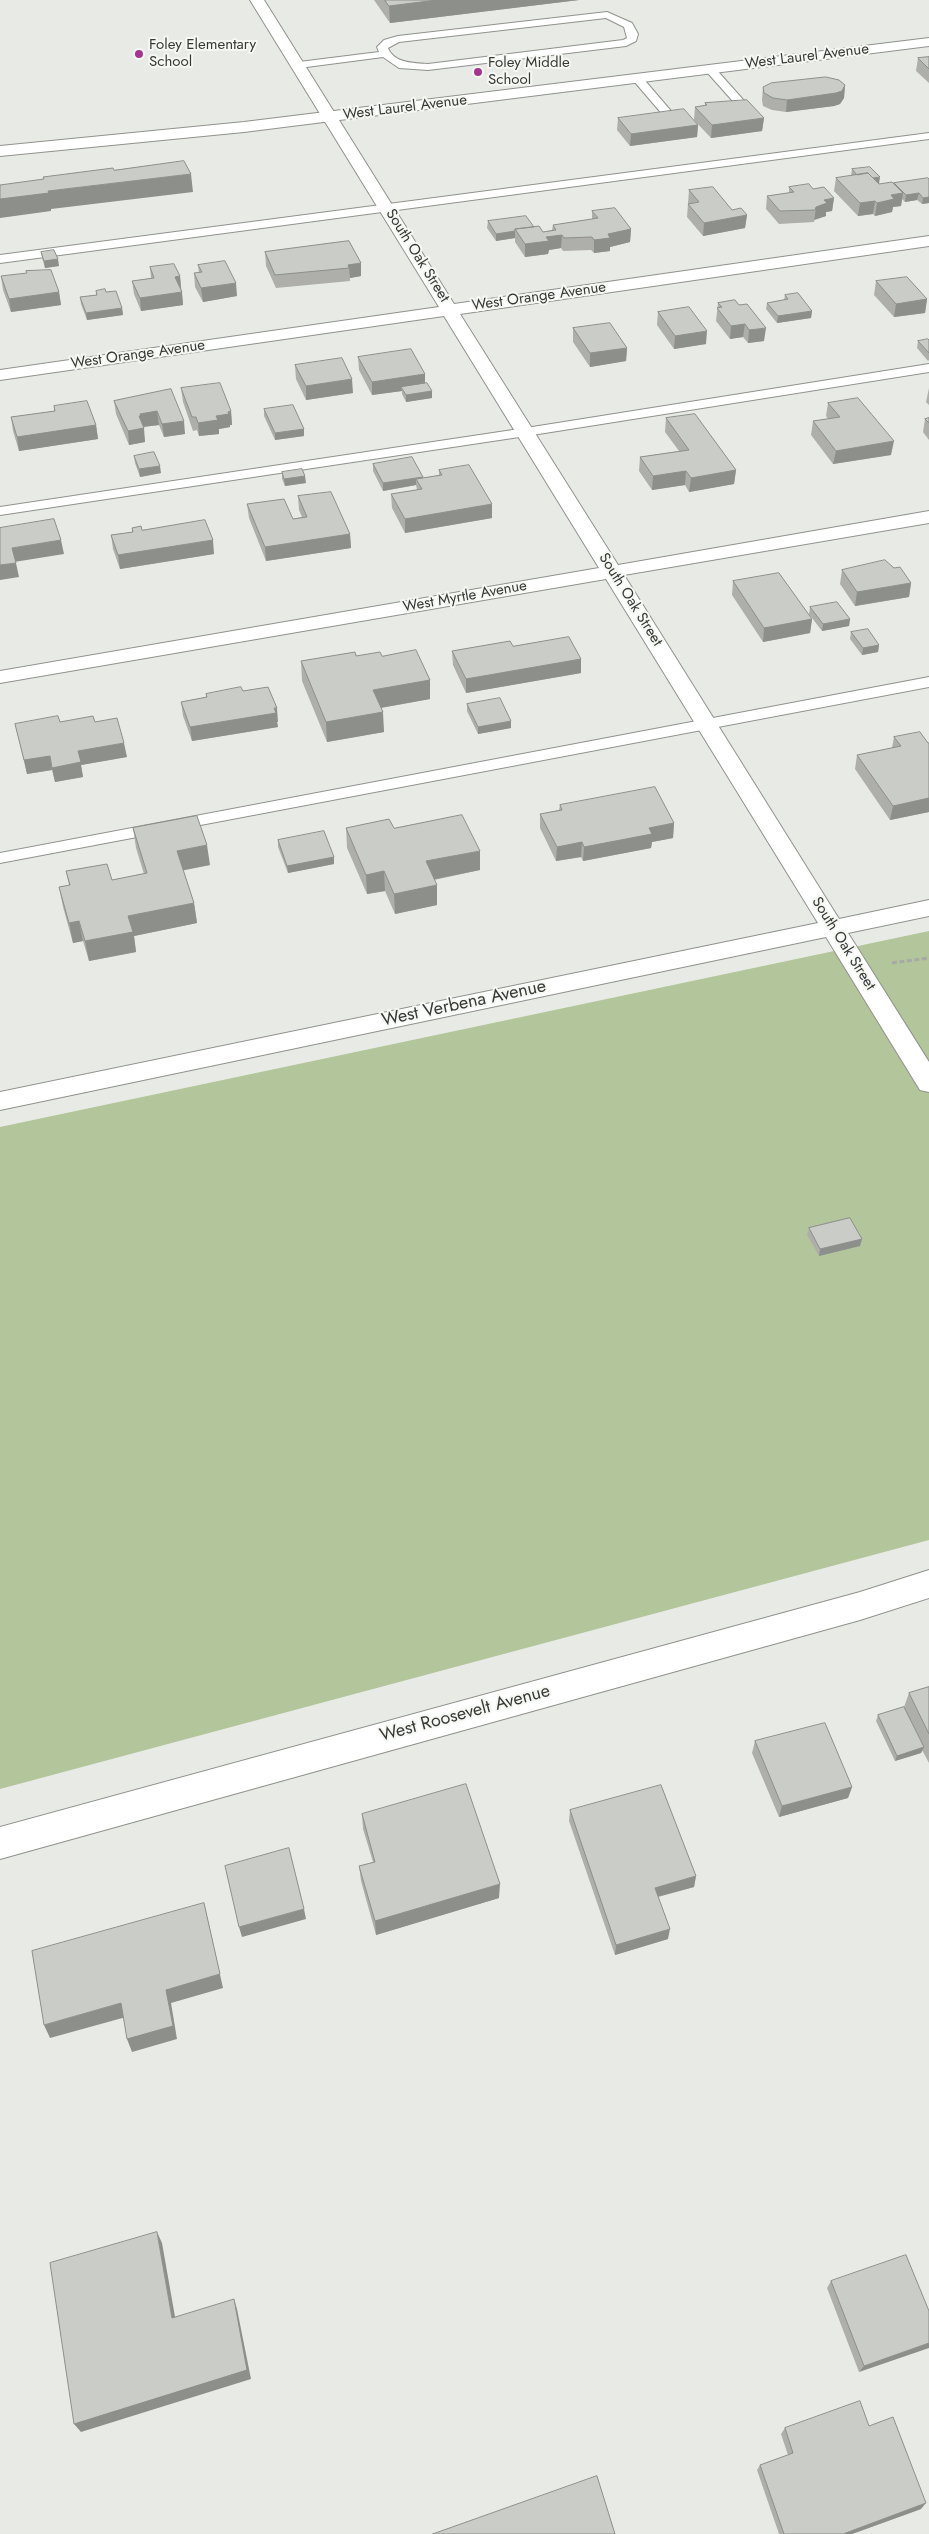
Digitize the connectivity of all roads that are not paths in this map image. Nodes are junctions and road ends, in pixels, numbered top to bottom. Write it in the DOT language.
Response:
graph roads {
  1 [pos="257,0"];
  2 [pos="929,42"];
  3 [pos="385,54"];
  4 [pos="299,65"];
  5 [pos="710,69"];
  6 [pos="637,78"];
  7 [pos="742,105"];
  8 [pos="667,113"];
  9 [pos="331,117"];
  10 [pos="929,136"];
  11 [pos="0,150"];
  12 [pos="386,206"];
  13 [pos="929,241"];
  14 [pos="0,259"];
  15 [pos="450,309"];
  16 [pos="929,368"];
  17 [pos="0,375"];
  18 [pos="526,432"];
  19 [pos="0,511"];
  20 [pos="929,517"];
  21 [pos="612,572"];
  22 [pos="0,677"];
  23 [pos="929,682"];
  24 [pos="706,723"];
  25 [pos="0,858"];
  26 [pos="929,908"];
  27 [pos="832,928"];
  28 [pos="929,1083"];
  29 [pos="0,1101"];
  30 [pos="929,1584"];
  31 [pos="0,1842"];
  1 -- 4 [label="street, South Oak Street"];
  2 -- 5 [label="street, West Laurel Avenue"];
  3 -- 3 [label="lane"];
  3 -- 4 [label="lane"];
  4 -- 9 [label="street, South Oak Street"];
  5 -- 6 [label="street, West Laurel Avenue"];
  5 -- 7 [label="lane"];
  6 -- 8 [label="lane"];
  6 -- 9 [label="street, West Laurel Avenue"];
  9 -- 11 [label="street, West Laurel Avenue"];
  9 -- 12 [label="street, South Oak Street"];
  10 -- 12 [label="lane"];
  12 -- 14 [label="lane"];
  12 -- 15 [label="street, South Oak Street"];
  13 -- 15 [label="street, West Orange Avenue"];
  15 -- 17 [label="street, West Orange Avenue"];
  15 -- 18 [label="street, South Oak Street"];
  16 -- 18 [label="lane"];
  18 -- 19 [label="lane"];
  18 -- 21 [label="street, South Oak Street"];
  20 -- 21 [label="street, West Myrtle Avenue"];
  21 -- 22 [label="street, West Myrtle Avenue"];
  21 -- 24 [label="street, South Oak Street"];
  23 -- 24 [label="lane"];
  24 -- 25 [label="lane"];
  24 -- 27 [label="street, South Oak Street"];
  26 -- 27 [label="street, West Verbena Avenue"];
  27 -- 28 [label="street, South Oak Street"];
  27 -- 29 [label="street, West Verbena Avenue"];
  30 -- 31 [label="street, West Roosevelt Avenue"];
}
